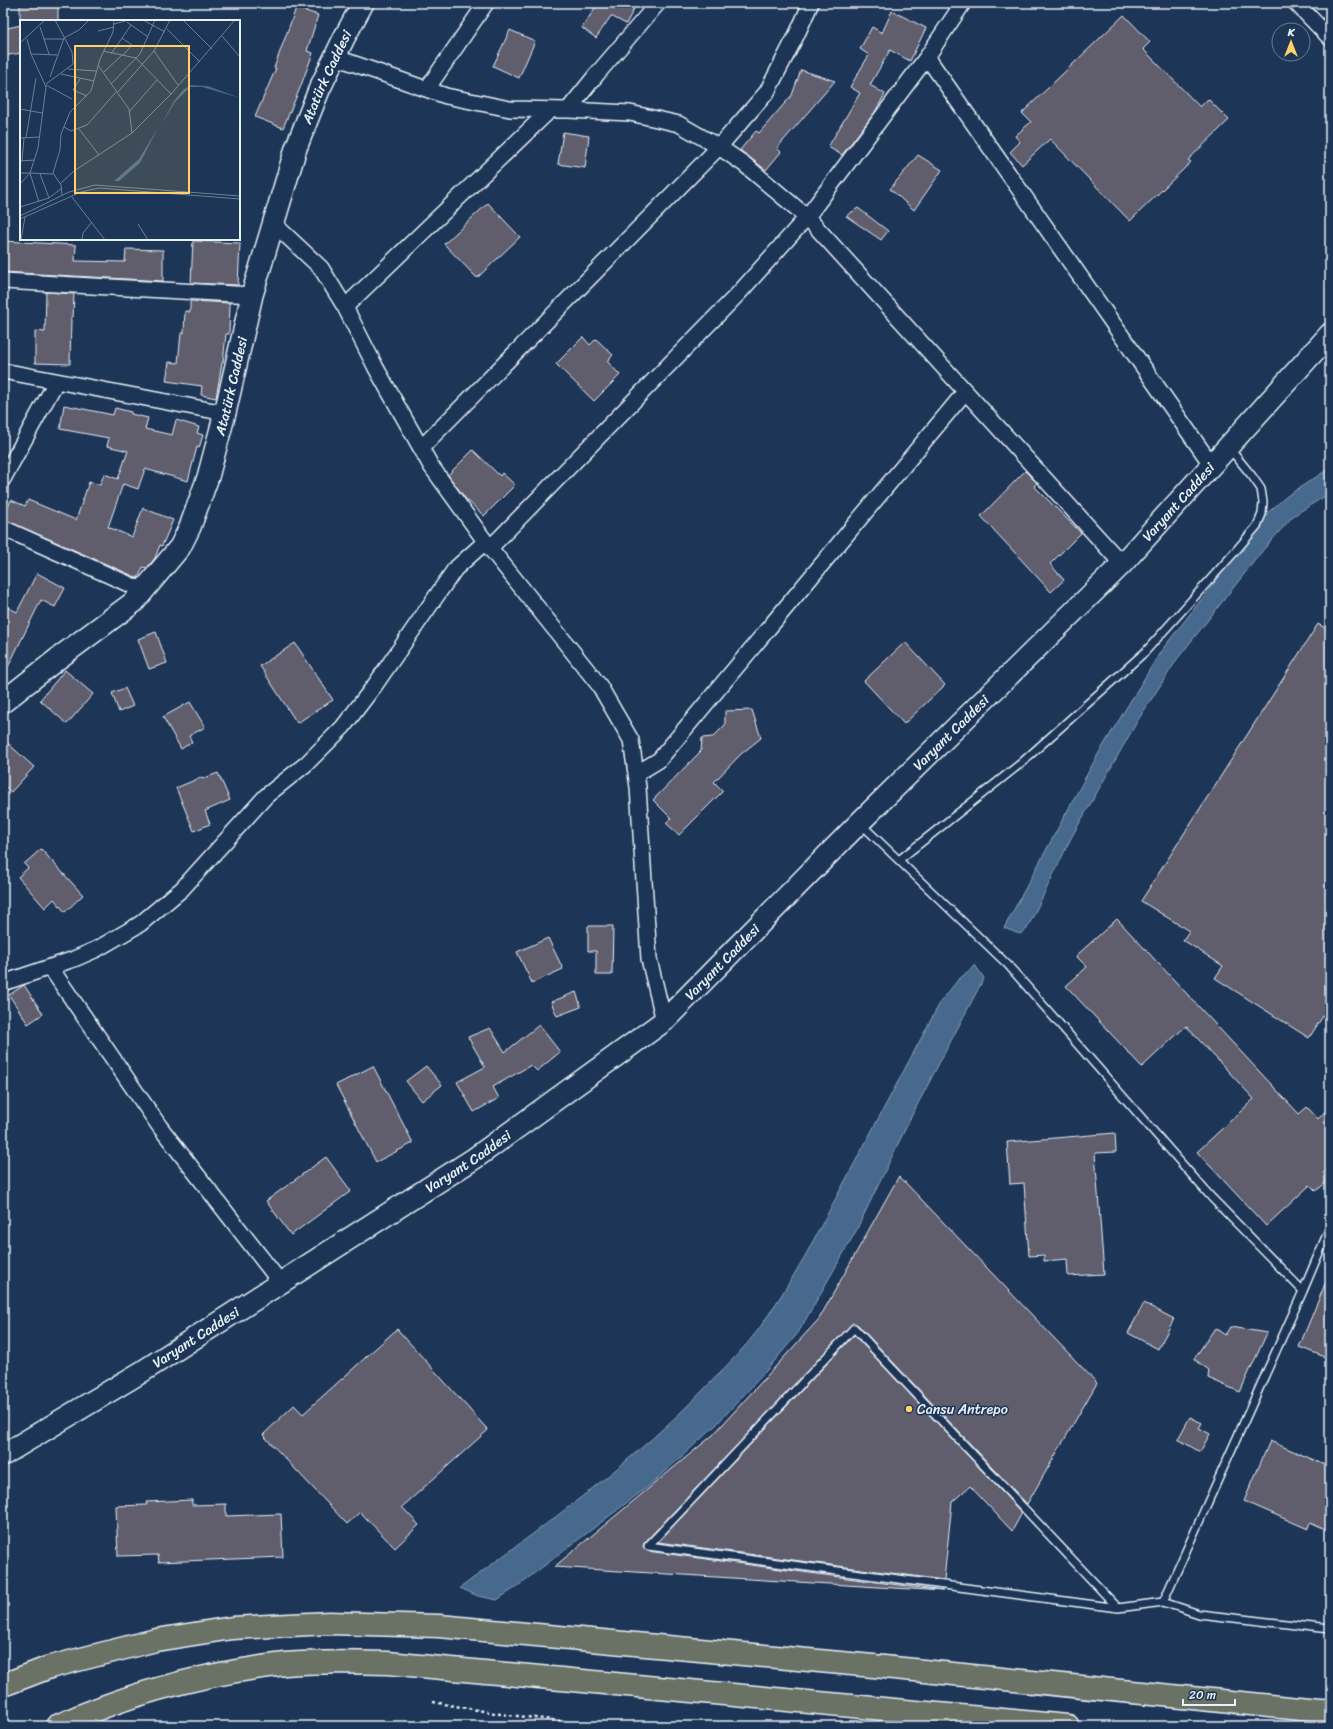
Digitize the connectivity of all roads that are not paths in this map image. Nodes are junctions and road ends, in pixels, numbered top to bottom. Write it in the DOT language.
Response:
graph roads {
  1 [pos="363,3"];
  2 [pos="486,3"];
  3 [pos="658,3"];
  4 [pos="811,3"];
  5 [pos="963,3"];
  6 [pos="1296,3"];
  7 [pos="1330,38"];
  8 [pos="335,57"];
  9 [pos="927,57"];
  10 [pos="427,89"];
  11 [pos="550,110"];
  12 [pos="568,110"];
  13 [pos="718,147"];
  14 [pos="807,217"];
  15 [pos="274,224"];
  16 [pos="3,281"];
  17 [pos="252,295"];
  18 [pos="345,307"];
  19 [pos="1330,334"];
  20 [pos="3,371"];
  21 [pos="56,382"];
  22 [pos="965,392"];
  23 [pos="225,413"];
  24 [pos="1228,446"];
  25 [pos="421,448"];
  26 [pos="1211,464"];
  27 [pos="3,478"];
  28 [pos="3,528"];
  29 [pos="487,545"];
  30 [pos="1122,564"];
  31 [pos="144,591"];
  32 [pos="3,702"];
  33 [pos="636,774"];
  34 [pos="860,822"];
  35 [pos="899,860"];
  36 [pos="50,967"];
  37 [pos="3,983"];
  38 [pos="664,1021"];
  39 [pos="1330,1227"];
  40 [pos="280,1282"];
  41 [pos="1303,1291"];
  42 [pos="3,1455"];
  43 [pos="1163,1602"];
  44 [pos="1118,1608"];
  45 [pos="1330,1629"];
  46 [pos="3,1685"];
  47 [pos="1330,1712"];
  48 [pos="57,1726"];
  49 [pos="1068,1726"];
  1 -- 8 [label="street, Atatürk Caddesi"];
  2 -- 10 [label="street"];
  3 -- 12 [label="street"];
  4 -- 13 [label="street"];
  5 -- 9 [label="street"];
  6 -- 7 [label="street"];
  8 -- 10 [label="street"];
  8 -- 15 [label="street, Atatürk Caddesi"];
  9 -- 14 [label="street"];
  9 -- 26 [label="street"];
  10 -- 11 [label="street"];
  11 -- 12 [label="street"];
  11 -- 18 [label="street"];
  12 -- 13 [label="street"];
  13 -- 14 [label="street"];
  13 -- 25 [label="street"];
  14 -- 22 [label="street"];
  14 -- 29 [label="street"];
  15 -- 17 [label="street, Atatürk Caddesi"];
  15 -- 18 [label="street"];
  16 -- 17 [label="street"];
  17 -- 23 [label="street, Atatürk Caddesi"];
  18 -- 25 [label="street"];
  19 -- 24 [label="street, Varyant Caddesi"];
  20 -- 21 [label="street"];
  21 -- 23 [label="street"];
  21 -- 27 [label="street"];
  22 -- 30 [label="street"];
  22 -- 33 [label="street"];
  23 -- 31 [label="street, Atatürk Caddesi"];
  24 -- 26 [label="street, Varyant Caddesi"];
  24 -- 35 [label="lane"];
  25 -- 29 [label="street"];
  26 -- 30 [label="street, Varyant Caddesi"];
  28 -- 31 [label="street"];
  29 -- 33 [label="street"];
  29 -- 36 [label="street"];
  30 -- 34 [label="street, Varyant Caddesi"];
  31 -- 32 [label="street, Atatürk Caddesi"];
  33 -- 38 [label="street"];
  34 -- 35 [label="lane"];
  34 -- 38 [label="street, Varyant Caddesi"];
  35 -- 41 [label="lane"];
  36 -- 37 [label="street"];
  36 -- 40 [label="street"];
  38 -- 40 [label="street, Varyant Caddesi"];
  39 -- 41 [label="lane"];
  40 -- 42 [label="street, Varyant Caddesi"];
  41 -- 43 [label="lane"];
  43 -- 44 [label="lane"];
  43 -- 45 [label="lane"];
  44 -- 44 [label="lane"];
  46 -- 47 [label="highway"];
  48 -- 49 [label="highway"];
}
